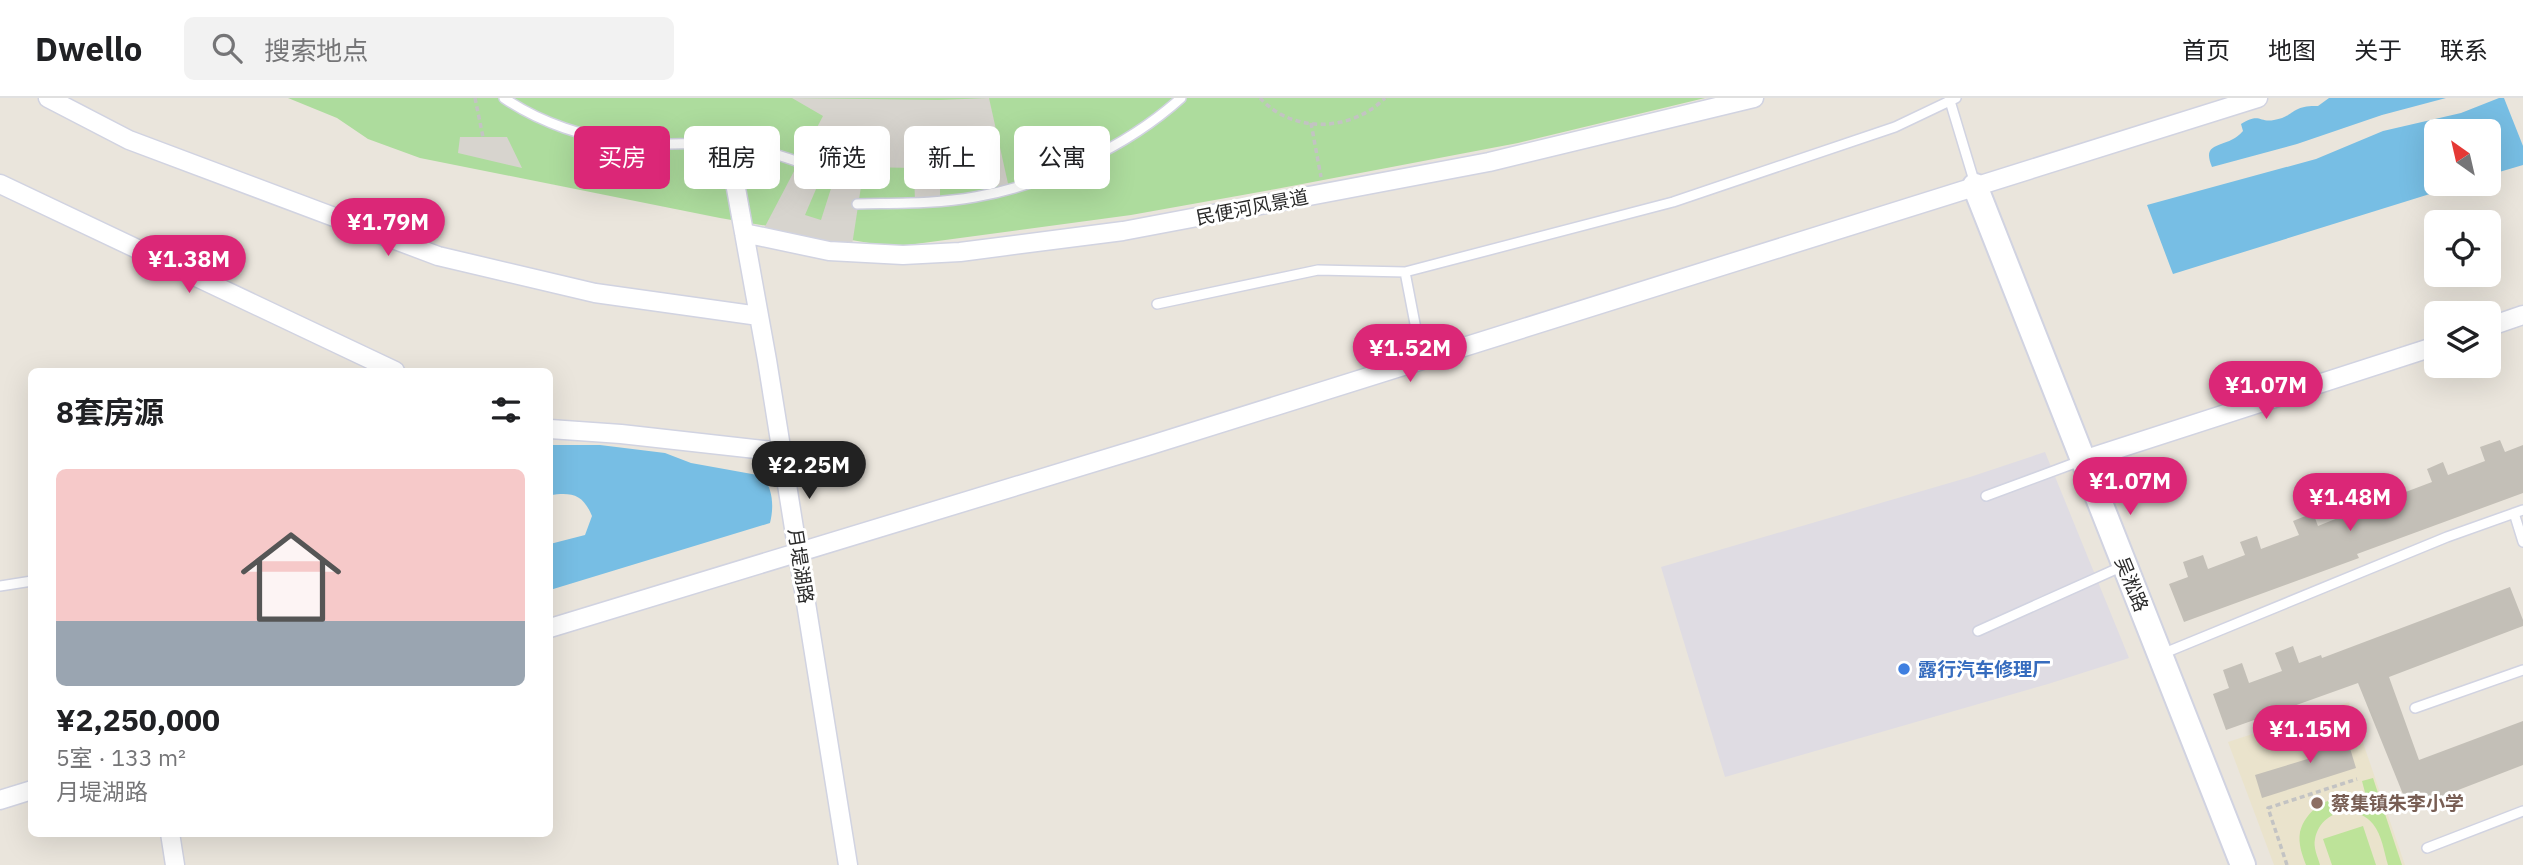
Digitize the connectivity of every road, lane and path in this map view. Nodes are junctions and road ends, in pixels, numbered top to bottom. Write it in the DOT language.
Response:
graph roads {
  1 [pos="48,98"];
  2 [pos="474,98"];
  3 [pos="505,98"];
  4 [pos="1181,98"];
  5 [pos="1260,98"];
  6 [pos="1385,98"];
  7 [pos="1754,98"];
  8 [pos="2259,98"];
  9 [pos="1953,99"];
  10 [pos="1311,122"];
  11 [pos="483,137"];
  12 [pos="684,144"];
  13 [pos="0,184"];
  14 [pos="1975,186"];
  15 [pos="736,189"];
  16 [pos="1326,192"];
  17 [pos="857,204"];
  18 [pos="744,233"];
  19 [pos="1405,272"];
  20 [pos="1157,303"];
  21 [pos="2523,315"];
  22 [pos="759,316"];
  23 [pos="2501,323"];
  24 [pos="2424,350"];
  25 [pos="1422,360"];
  26 [pos="389,368"];
  27 [pos="553,429"];
  28 [pos="782,452"];
  29 [pos="2083,460"];
  30 [pos="1986,496"];
  31 [pos="2518,512"];
  32 [pos="2523,542"];
  33 [pos="798,551"];
  34 [pos="2125,565"];
  35 [pos="28,582"];
  36 [pos="0,586"];
  37 [pos="553,627"];
  38 [pos="1978,631"];
  39 [pos="2160,654"];
  40 [pos="2523,670"];
  41 [pos="2415,708"];
  42 [pos="2357,779"];
  43 [pos="28,791"];
  44 [pos="0,800"];
  45 [pos="2523,811"];
  46 [pos="170,837"];
  47 [pos="2427,848"];
  48 [pos="174,865"];
  49 [pos="848,865"];
  50 [pos="2243,865"];
  51 [pos="2287,865"];
  1 -- 22 [label="street"];
  2 -- 11 [label="path"];
  3 -- 12 [label="lane"];
  4 -- 17 [label="lane"];
  5 -- 10 [label="path"];
  6 -- 10 [label="path"];
  7 -- 16 [label="street, 民便河风景道"];
  8 -- 14 [label="street"];
  9 -- 14 [label="lane"];
  9 -- 19 [label="lane"];
  10 -- 16 [label="path"];
  13 -- 26 [label="street"];
  14 -- 25 [label="street"];
  14 -- 29 [label="street, 吴淞路"];
  15 -- 18 [label="street, 月堤湖路"];
  16 -- 18 [label="street, 民便河风景道"];
  18 -- 22 [label="street, 月堤湖路"];
  19 -- 20 [label="lane"];
  19 -- 25 [label="lane"];
  21 -- 23 [label="street"];
  22 -- 28 [label="street, 月堤湖路"];
  24 -- 29 [label="street"];
  25 -- 33 [label="street"];
  27 -- 28 [label="street"];
  28 -- 33 [label="street, 月堤湖路"];
  29 -- 30 [label="lane"];
  29 -- 34 [label="street, 吴淞路"];
  31 -- 32 [label="lane"];
  31 -- 39 [label="lane"];
  33 -- 37 [label="street"];
  33 -- 49 [label="street, 月堤湖路"];
  34 -- 38 [label="lane"];
  34 -- 39 [label="street, 吴淞路"];
  35 -- 36 [label="lane"];
  39 -- 50 [label="street, 吴淞路"];
  40 -- 41 [label="lane"];
  42 -- 51 [label="path"];
  43 -- 44 [label="street"];
  45 -- 47 [label="lane"];
  46 -- 48 [label="street"];
}
